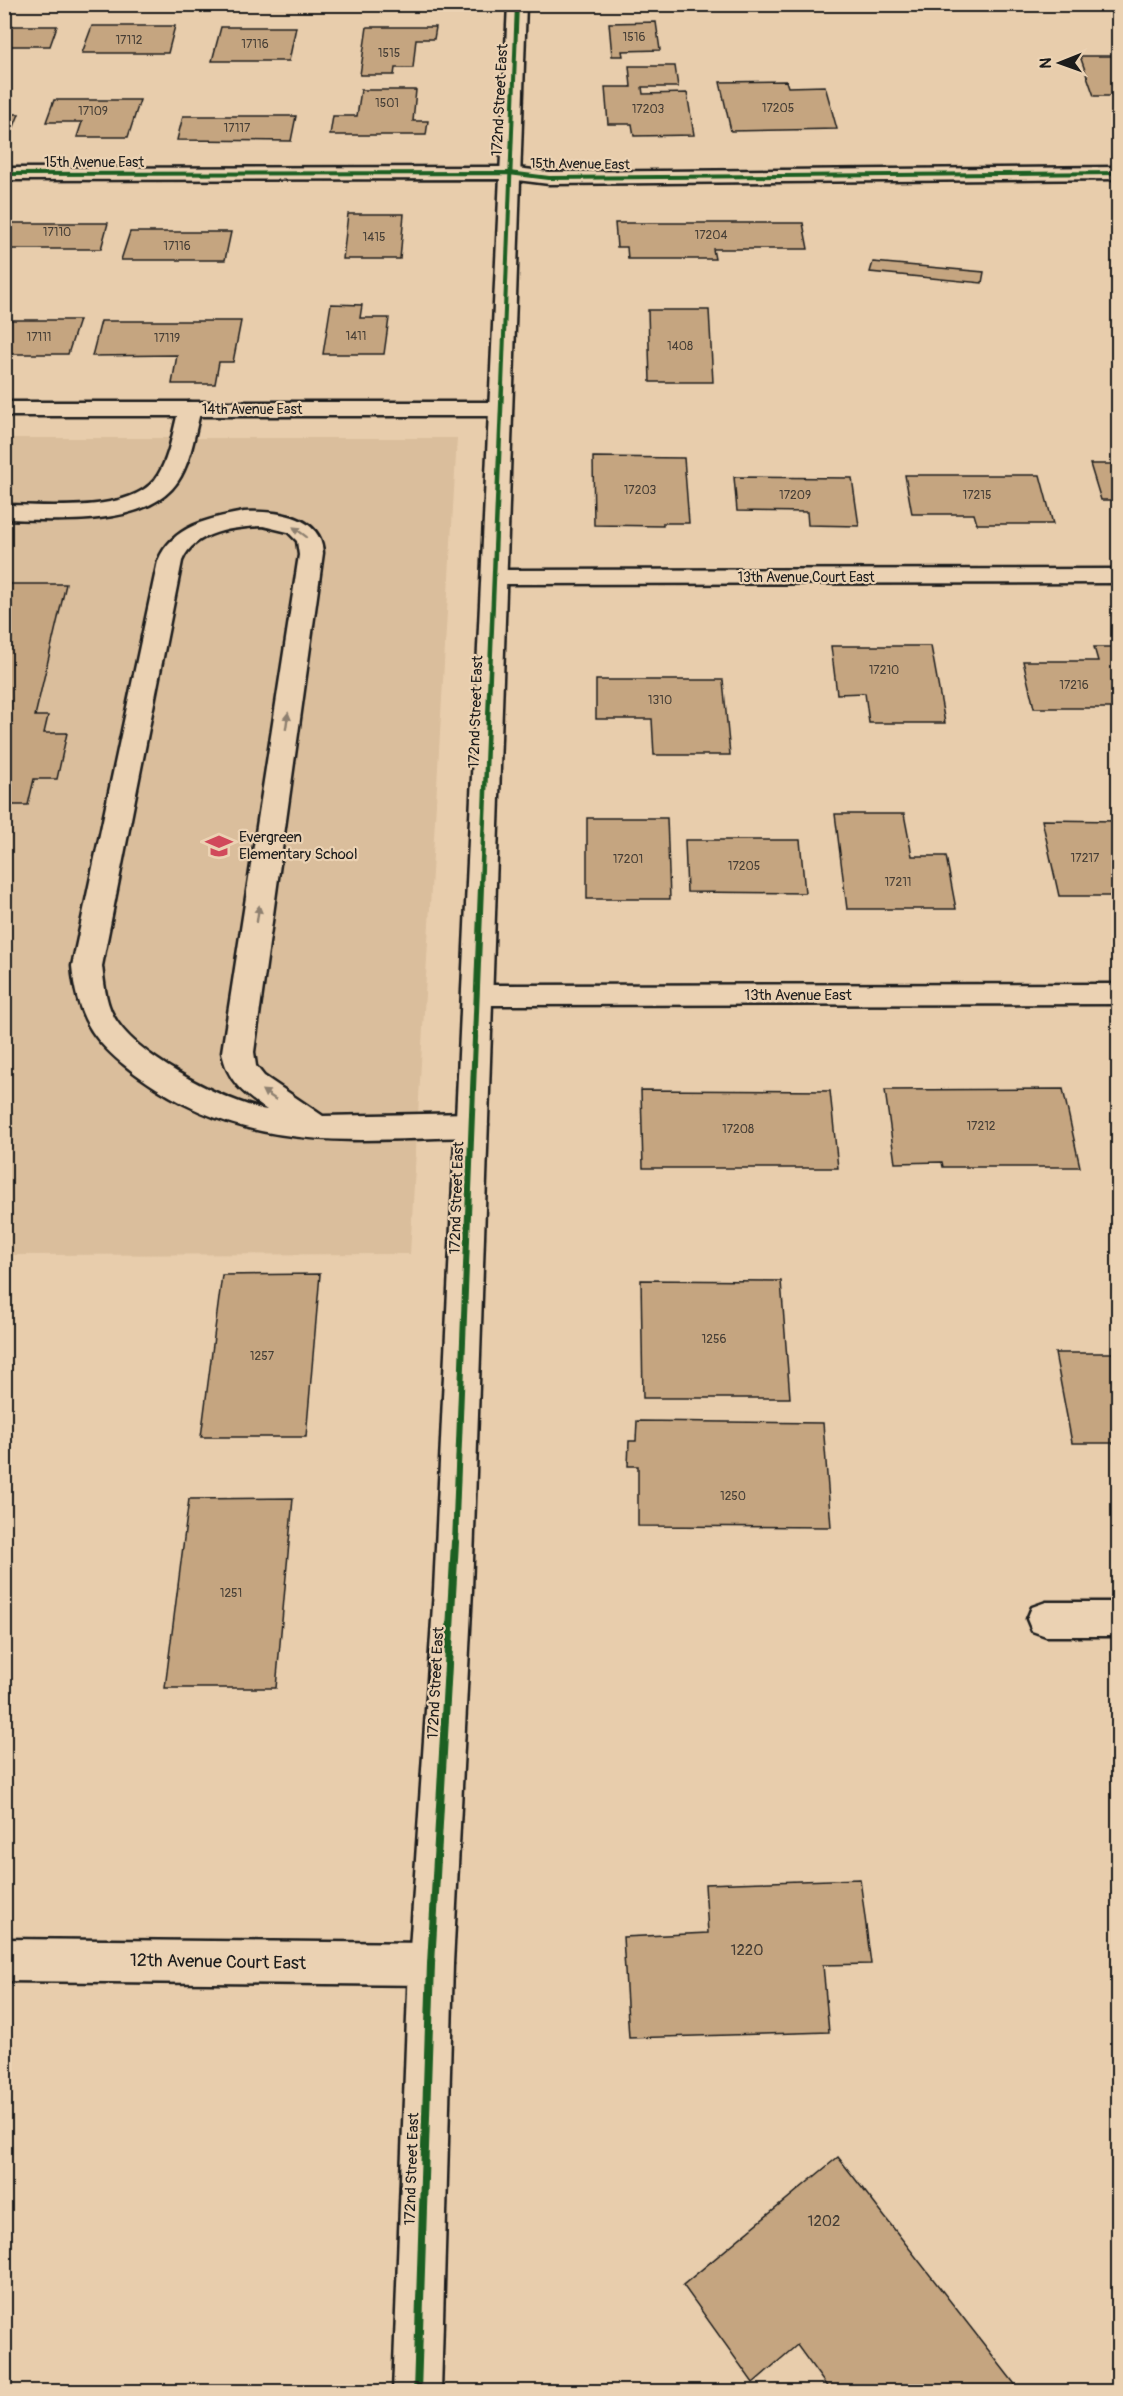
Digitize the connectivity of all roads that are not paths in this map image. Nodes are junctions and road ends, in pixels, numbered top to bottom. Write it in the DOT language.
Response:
graph roads {
  1 [pos="517,4"];
  2 [pos="508,173"];
  3 [pos="1119,173"];
  4 [pos="4,174"];
  5 [pos="4,409"];
  6 [pos="190,409"];
  7 [pos="499,410"];
  8 [pos="4,512"];
  9 [pos="1119,576"];
  10 [pos="494,577"];
  11 [pos="1119,994"];
  12 [pos="477,995"];
  13 [pos="472,1125"];
  14 [pos="317,1128"];
  15 [pos="1046,1619"];
  16 [pos="1119,1619"];
  17 [pos="4,1960"];
  18 [pos="431,1964"];
  19 [pos="417,2391"];
  1 -- 2 [label="street, 172nd Street East"];
  2 -- 3 [label="street, 15th Avenue East"];
  2 -- 4 [label="street, 15th Avenue East"];
  2 -- 7 [label="street, 172nd Street East"];
  5 -- 6 [label="street, 14th Avenue East"];
  6 -- 7 [label="street, 14th Avenue East"];
  6 -- 8 [label="street"];
  7 -- 10 [label="street, 172nd Street East"];
  9 -- 10 [label="street, 13th Avenue Court East"];
  10 -- 12 [label="street, 172nd Street East"];
  11 -- 12 [label="street, 13th Avenue East"];
  12 -- 13 [label="street, 172nd Street East"];
  13 -- 14 [label="street"];
  13 -- 18 [label="street, 172nd Street East"];
  14 -- 14 [label="street, one-way"];
  15 -- 16 [label="street"];
  17 -- 18 [label="street, 12th Avenue Court East"];
  18 -- 19 [label="street, 172nd Street East"];
}
